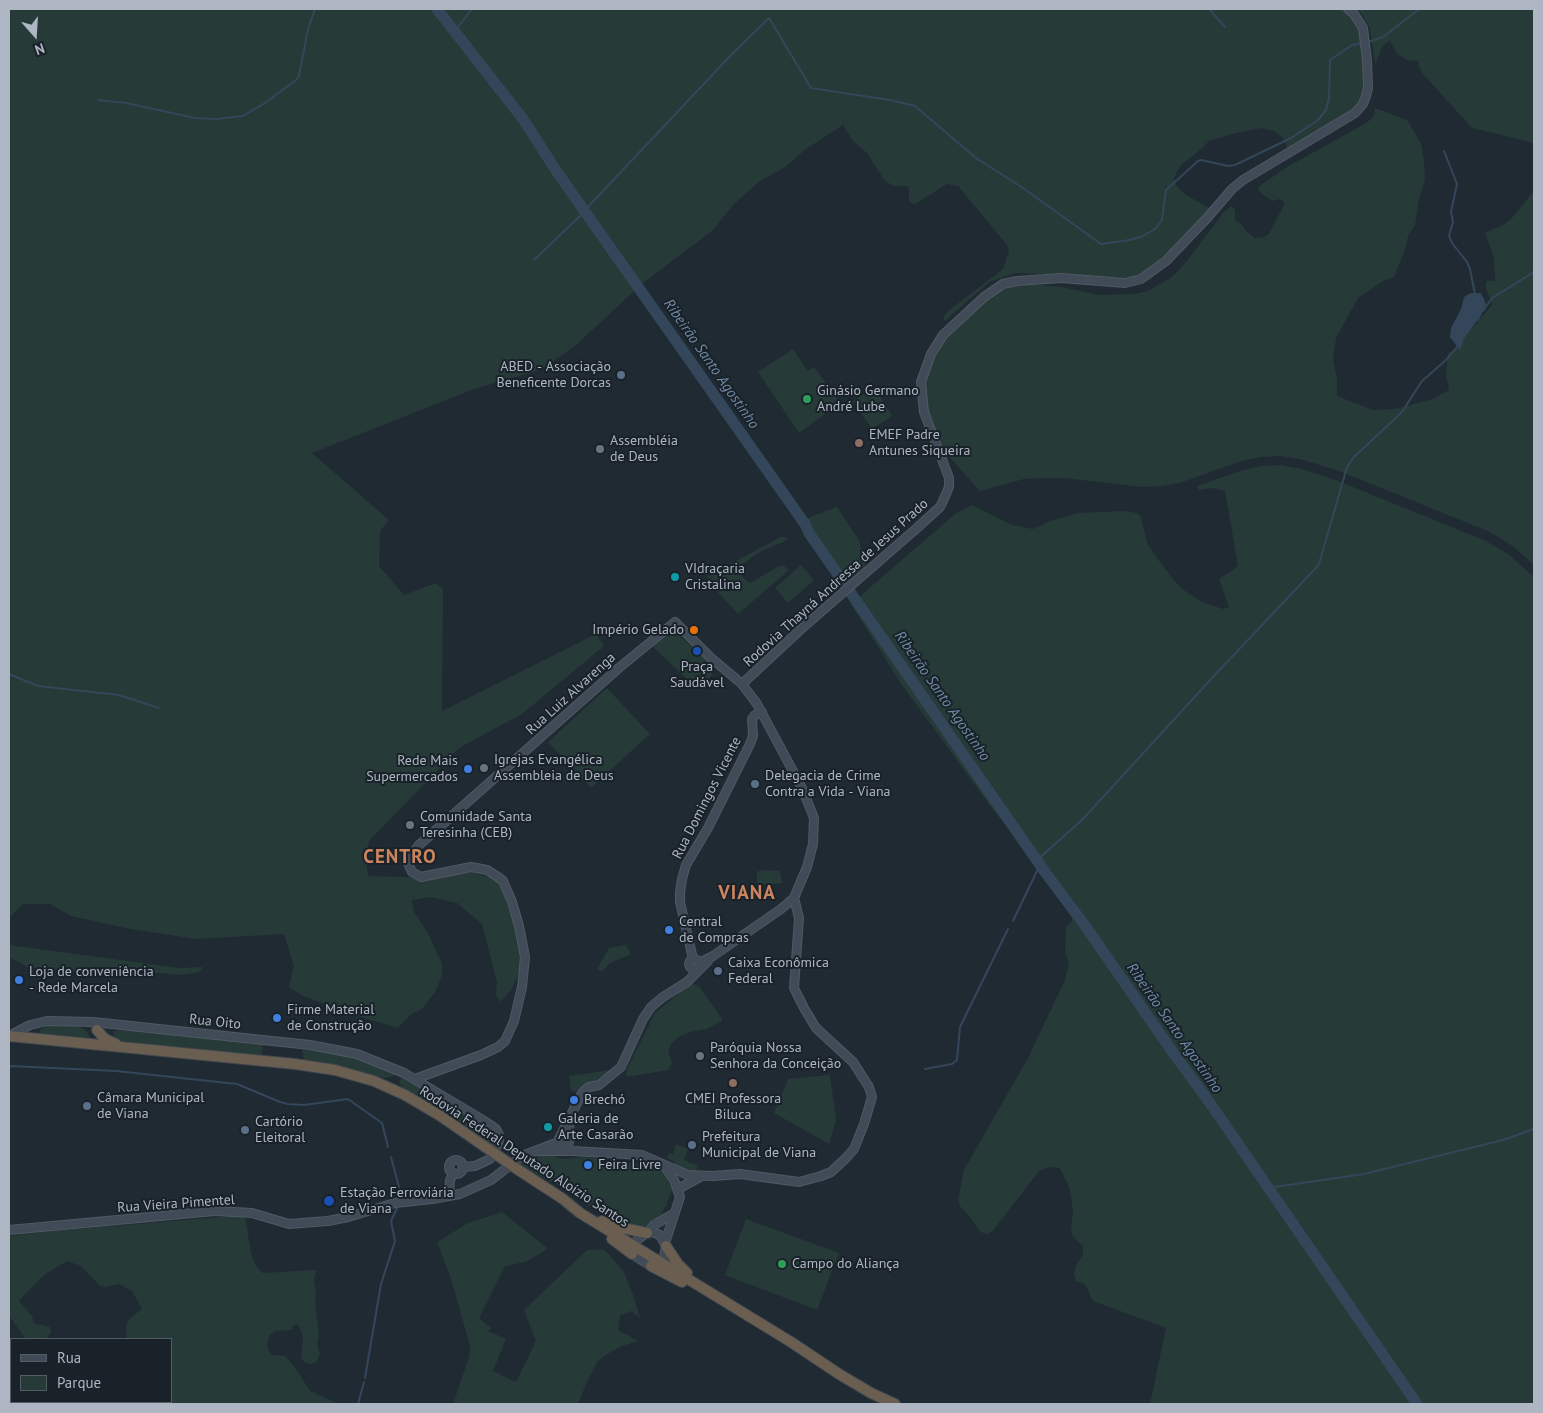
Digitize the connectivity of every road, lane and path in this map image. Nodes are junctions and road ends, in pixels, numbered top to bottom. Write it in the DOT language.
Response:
graph roads {
  1 [pos="1348,9"];
  2 [pos="742,684"];
  3 [pos="762,712"];
  4 [pos="794,898"];
  5 [pos="713,956"];
  6 [pos="695,964"];
  7 [pos="675,989"];
  8 [pos="95,1026"];
  9 [pos="9,1036"];
  10 [pos="92,1044"];
  11 [pos="121,1047"];
  12 [pos="415,1080"];
  13 [pos="565,1146"];
  14 [pos="662,1164"];
  15 [pos="464,1167"];
  16 [pos="453,1174"];
  17 [pos="713,1176"];
  18 [pos="678,1190"];
  19 [pos="450,1196"];
  20 [pos="580,1213"];
  21 [pos="675,1213"];
  22 [pos="9,1230"];
  23 [pos="647,1233"];
  24 [pos="666,1244"];
  25 [pos="633,1249"];
  26 [pos="655,1264"];
  27 [pos="698,1285"];
  28 [pos="895,1404"];
  1 -- 2 [label="street, Rodovia Thayná Andressa de Jesus Prado"];
  2 -- 3 [label="street"];
  2 -- 12 [label="street, Rua Luiz Alvarenga"];
  3 -- 4 [label="street"];
  3 -- 6 [label="street, Rua Domingos Vicente"];
  4 -- 5 [label="street"];
  4 -- 17 [label="street"];
  5 -- 6 [label="street"];
  5 -- 7 [label="street"];
  6 -- 7 [label="street"];
  7 -- 13 [label="street"];
  8 -- 9 [label="street, Rua Oito"];
  8 -- 10 [label="street"];
  8 -- 11 [label="highway"];
  8 -- 12 [label="street, Rua Oito"];
  9 -- 10 [label="highway, Rodovia Federal Deputado Aloízio Santos"];
  10 -- 11 [label="highway, Rodovia Federal Deputado Aloízio Santos"];
  11 -- 20 [label="highway, Rodovia Federal Deputado Aloízio Santos, bridge"];
  12 -- 15 [label="street, Rua Oito"];
  13 -- 14 [label="street"];
  13 -- 19 [label="street, Rua Vieira Pimentel"];
  14 -- 17 [label="street"];
  14 -- 18 [label="street"];
  15 -- 16 [label="street"];
  15 -- 16 [label="street"];
  16 -- 19 [label="street"];
  17 -- 18 [label="street"];
  18 -- 21 [label="street"];
  19 -- 22 [label="street, Rua Vieira Pimentel"];
  20 -- 23 [label="highway"];
  20 -- 25 [label="highway, Rodovia Federal Deputado Aloízio Santos"];
  21 -- 23 [label="street"];
  21 -- 24 [label="street"];
  23 -- 24 [label="street"];
  23 -- 25 [label="street"];
  24 -- 26 [label="street"];
  24 -- 27 [label="highway"];
  25 -- 26 [label="highway, Rodovia Federal Deputado Aloízio Santos"];
  26 -- 27 [label="highway, Rodovia Federal Deputado Aloízio Santos"];
  27 -- 28 [label="highway"];
}
